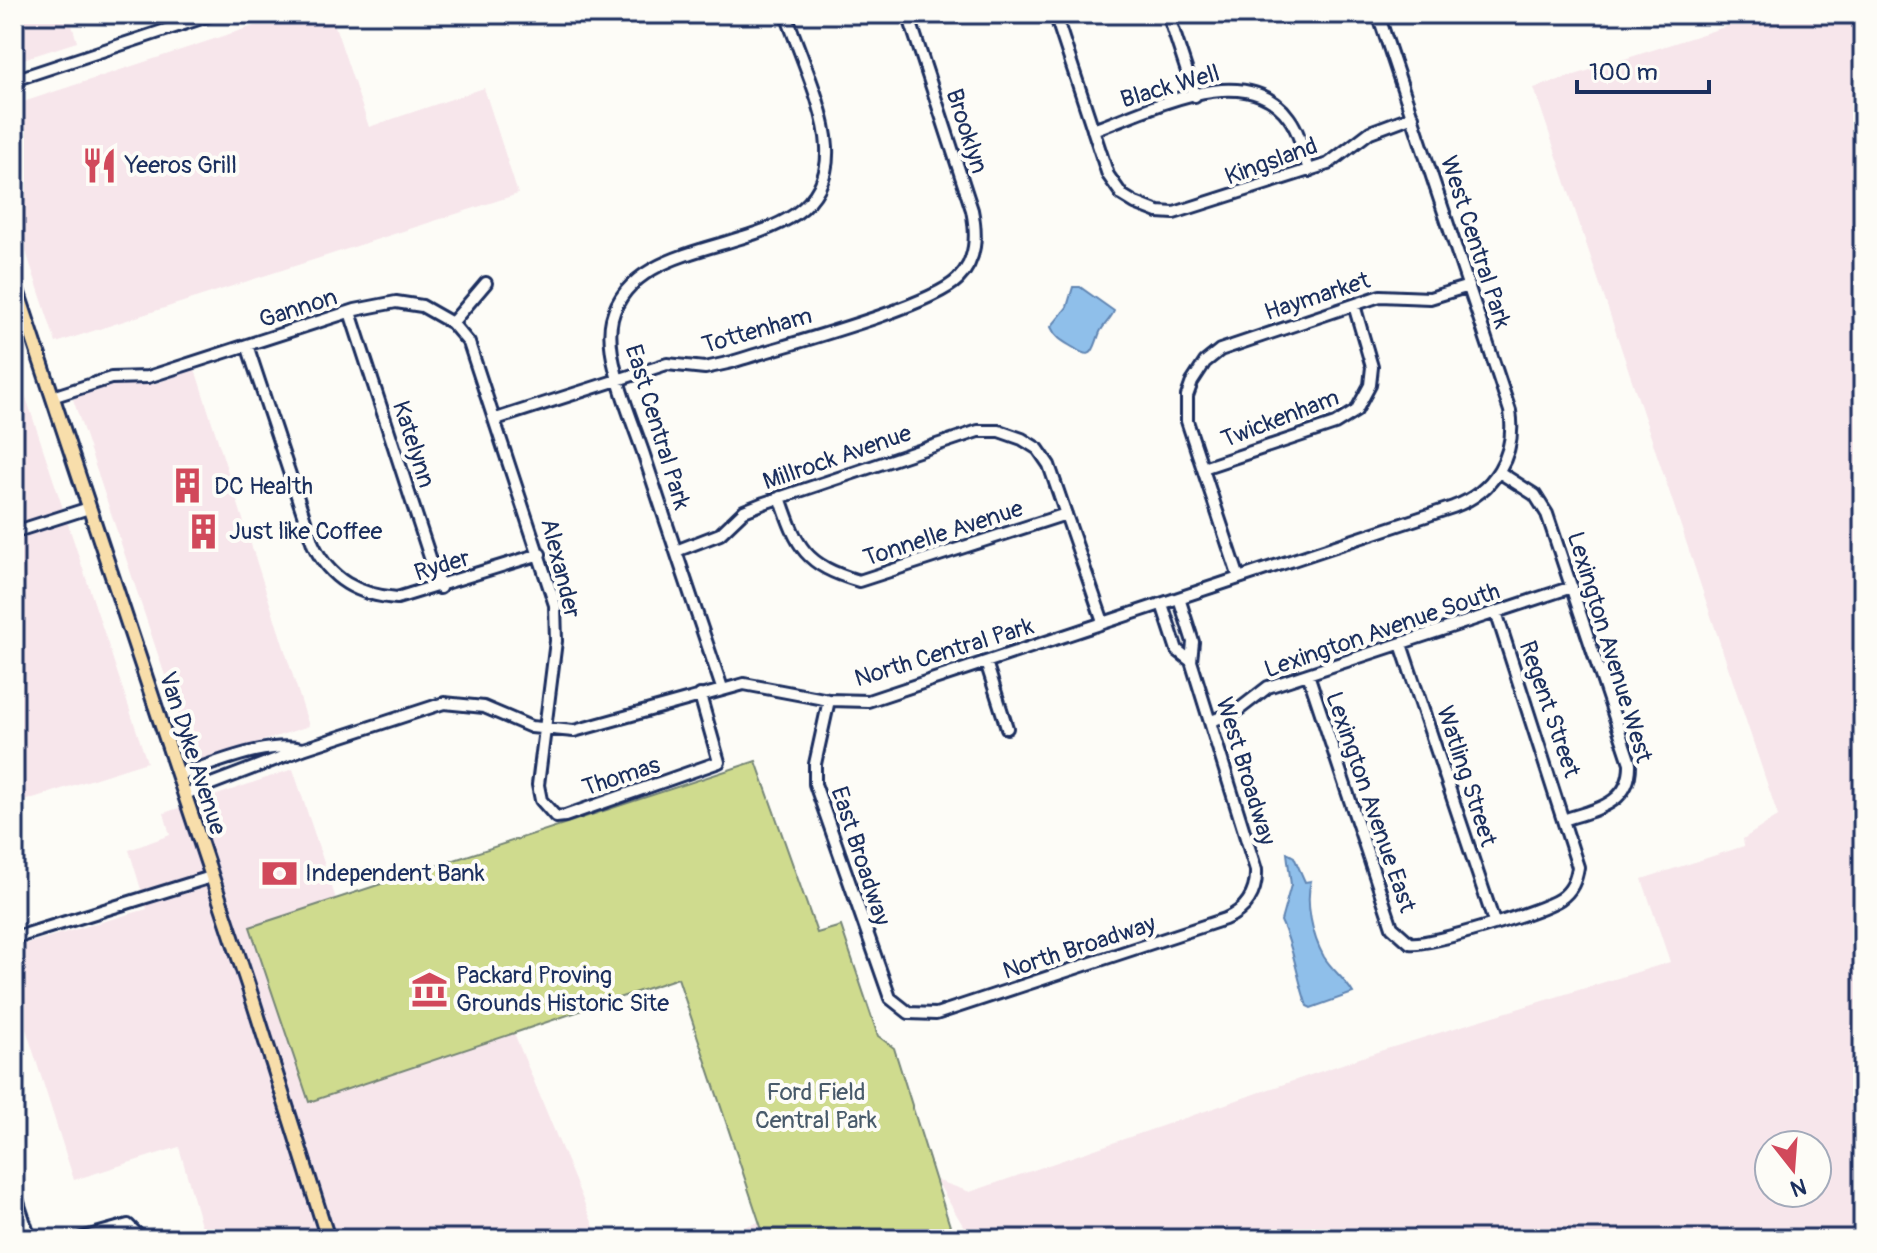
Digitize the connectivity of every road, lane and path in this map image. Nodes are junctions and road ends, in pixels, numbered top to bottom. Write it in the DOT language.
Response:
graph roads {
  1 [pos="214,14"];
  2 [pos="786,14"];
  3 [pos="908,14"];
  4 [pos="1055,14"];
  5 [pos="1168,14"];
  6 [pos="1378,14"];
  7 [pos="14,80"];
  8 [pos="1195,96"];
  9 [pos="1413,116"];
  10 [pos="1093,130"];
  11 [pos="1309,171"];
  12 [pos="969,262"];
  13 [pos="14,281"];
  14 [pos="486,283"];
  15 [pos="1469,286"];
  16 [pos="1354,305"];
  17 [pos="350,312"];
  18 [pos="20,319"];
  19 [pos="452,323"];
  20 [pos="247,345"];
  21 [pos="620,380"];
  22 [pos="52,397"];
  23 [pos="496,419"];
  24 [pos="1203,468"];
  25 [pos="1499,472"];
  26 [pos="1492,482"];
  27 [pos="780,497"];
  28 [pos="89,508"];
  29 [pos="1066,514"];
  30 [pos="14,532"];
  31 [pos="676,551"];
  32 [pos="540,554"];
  33 [pos="1239,578"];
  34 [pos="1572,587"];
  35 [pos="440,588"];
  36 [pos="1179,598"];
  37 [pos="1162,604"];
  38 [pos="1496,612"];
  39 [pos="1186,621"];
  40 [pos="1103,622"];
  41 [pos="1169,627"];
  42 [pos="1401,644"];
  43 [pos="1191,661"];
  44 [pos="986,662"];
  45 [pos="1308,674"];
  46 [pos="722,688"];
  47 [pos="700,695"];
  48 [pos="829,700"];
  49 [pos="1210,721"];
  50 [pos="1007,728"];
  51 [pos="543,730"];
  52 [pos="303,749"];
  53 [pos="178,775"];
  54 [pos="185,794"];
  55 [pos="1566,819"];
  56 [pos="211,877"];
  57 [pos="1252,894"];
  58 [pos="1494,922"];
  59 [pos="14,938"];
  60 [pos="1402,939"];
  61 [pos="909,1013"];
  62 [pos="14,1190"];
  63 [pos="30,1239"];
  64 [pos="78,1239"];
  65 [pos="142,1239"];
  66 [pos="328,1239"];
  1 -- 7 [label="street"];
  2 -- 21 [label="street, East Central Park"];
  3 -- 12 [label="street, Brooklyn"];
  4 -- 10 [label="street"];
  5 -- 8 [label="street"];
  6 -- 9 [label="street, West Central Park"];
  8 -- 10 [label="street, Black Well"];
  8 -- 11 [label="street, Black Well"];
  9 -- 11 [label="street, Kingsland"];
  9 -- 15 [label="street, West Central Park"];
  10 -- 11 [label="street, Kingsland"];
  12 -- 21 [label="street, Tottenham"];
  13 -- 18 [label="main road, Van Dyke Avenue"];
  14 -- 19 [label="street"];
  15 -- 16 [label="street, Haymarket"];
  15 -- 25 [label="street, West Central Park"];
  16 -- 24 [label="street, Haymarket"];
  16 -- 24 [label="street, Twickenham"];
  17 -- 19 [label="street, Gannon"];
  17 -- 20 [label="street, Gannon"];
  17 -- 35 [label="street, Katelynn"];
  18 -- 22 [label="main road, Van Dyke Avenue"];
  19 -- 23 [label="street"];
  20 -- 22 [label="street, Gannon"];
  20 -- 35 [label="street, Ryder"];
  21 -- 23 [label="street, Tottenham"];
  21 -- 31 [label="street, East Central Park"];
  22 -- 28 [label="main road, Van Dyke Avenue"];
  23 -- 32 [label="street, Alexander"];
  24 -- 33 [label="street"];
  25 -- 26 [label="street, West Central Park"];
  25 -- 34 [label="street, Lexington Avenue West"];
  26 -- 33 [label="street, North Central Park"];
  27 -- 29 [label="street, Tonnelle Avenue"];
  27 -- 29 [label="street, Millrock Avenue"];
  27 -- 31 [label="street, Millrock Avenue"];
  28 -- 30 [label="street"];
  28 -- 53 [label="main road, Van Dyke Avenue"];
  29 -- 40 [label="street"];
  31 -- 46 [label="street, East Central Park"];
  32 -- 35 [label="street, Ryder"];
  32 -- 51 [label="street, Alexander"];
  33 -- 36 [label="street, North Central Park"];
  34 -- 38 [label="street, Lexington Avenue South"];
  34 -- 55 [label="street, Lexington Avenue West"];
  36 -- 37 [label="street, North Central Park"];
  36 -- 39 [label="street, West Broadway"];
  37 -- 40 [label="street, North Central Park"];
  37 -- 41 [label="street, West Broadway"];
  38 -- 42 [label="street, Lexington Avenue South"];
  38 -- 55 [label="street, Regent Street"];
  39 -- 41 [label="street"];
  39 -- 43 [label="street, West Broadway"];
  40 -- 44 [label="street, North Central Park"];
  41 -- 43 [label="street, West Broadway"];
  42 -- 45 [label="street, Lexington Avenue South"];
  42 -- 58 [label="street, Watling Street"];
  43 -- 49 [label="street, West Broadway"];
  44 -- 48 [label="street, North Central Park"];
  44 -- 50 [label="street"];
  45 -- 49 [label="street, Lexington Avenue South"];
  45 -- 60 [label="street, Lexington Avenue East"];
  46 -- 47 [label="street, North Central Park"];
  46 -- 48 [label="street, North Central Park"];
  47 -- 51 [label="street, North Central Park"];
  47 -- 51 [label="street, Thomas"];
  48 -- 61 [label="street, East Broadway"];
  49 -- 57 [label="street, West Broadway"];
  51 -- 52 [label="street, North Central Park"];
  52 -- 53 [label="street, North Central Park"];
  52 -- 54 [label="street, North Central Park"];
  53 -- 54 [label="main road, Van Dyke Avenue"];
  54 -- 56 [label="main road, Van Dyke Avenue"];
  55 -- 58 [label="street, Regent Street"];
  56 -- 59 [label="street"];
  56 -- 66 [label="main road, Van Dyke Avenue"];
  57 -- 61 [label="street, North Broadway"];
  58 -- 60 [label="street, Regent Street"];
  62 -- 63 [label="street"];
  64 -- 65 [label="street"];
}
